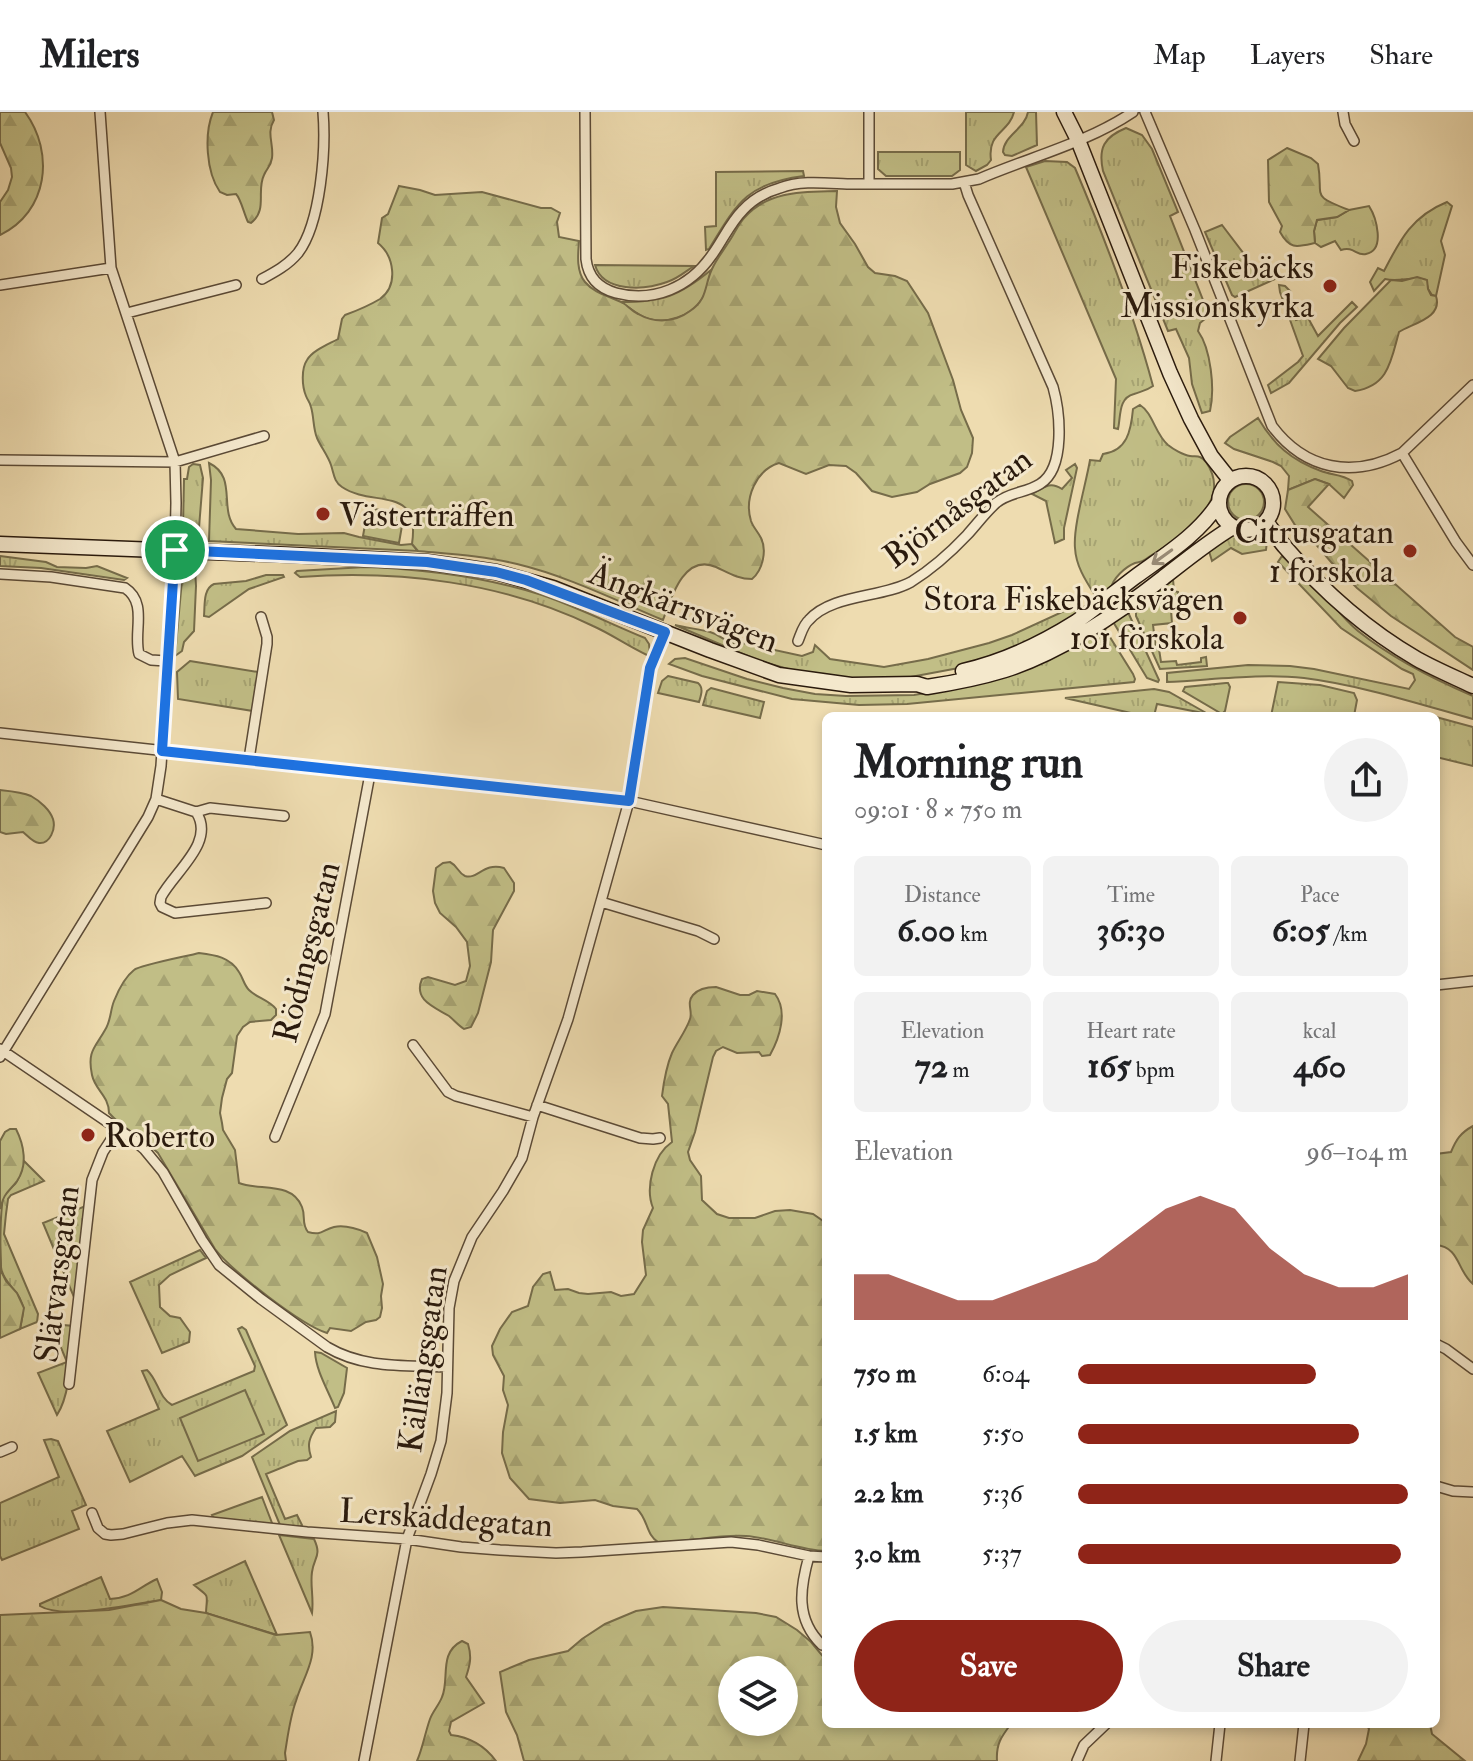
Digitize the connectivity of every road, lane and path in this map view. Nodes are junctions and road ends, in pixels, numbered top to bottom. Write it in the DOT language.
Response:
graph roads {
  1 [pos="100,112"];
  2 [pos="323,112"];
  3 [pos="585,112"];
  4 [pos="869,112"];
  5 [pos="1064,112"];
  6 [pos="1133,112"];
  7 [pos="1145,112"];
  8 [pos="1343,112"];
  9 [pos="1078,140"];
  10 [pos="1354,141"];
  11 [pos="964,182"];
  12 [pos="869,184"];
  13 [pos="111,268"];
  14 [pos="262,279"];
  15 [pos="0,285"];
  16 [pos="236,285"];
  17 [pos="127,313"];
  18 [pos="1473,385"];
  19 [pos="264,436"];
  20 [pos="1402,453"];
  21 [pos="0,460"];
  22 [pos="175,462"];
  23 [pos="1230,480"];
  24 [pos="1218,504"];
  25 [pos="1266,522"];
  26 [pos="1233,527"];
  27 [pos="0,544"];
  28 [pos="175,550"];
  29 [pos="1473,565"];
  30 [pos="0,574"];
  31 [pos="261,617"];
  32 [pos="665,632"];
  33 [pos="798,641"];
  34 [pos="166,661"];
  35 [pos="917,684"];
  36 [pos="1473,686"];
  37 [pos="0,733"];
  38 [pos="162,751"];
  39 [pos="249,759"];
  40 [pos="370,774"];
  41 [pos="156,799"];
  42 [pos="629,801"];
  43 [pos="196,812"];
  44 [pos="284,816"];
  45 [pos="822,844"];
  46 [pos="601,902"];
  47 [pos="266,903"];
  48 [pos="714,939"];
  49 [pos="1473,981"];
  50 [pos="1440,985"];
  51 [pos="413,1045"];
  52 [pos="1,1053"];
  53 [pos="537,1105"];
  54 [pos="533,1117"];
  55 [pos="118,1129"];
  56 [pos="275,1137"];
  57 [pos="660,1138"];
  58 [pos="1440,1346"];
  59 [pos="446,1367"];
  60 [pos="1473,1369"];
  61 [pos="69,1384"];
  62 [pos="12,1447"];
  63 [pos="0,1452"];
  64 [pos="1440,1487"];
  65 [pos="1473,1492"];
  66 [pos="92,1513"];
  67 [pos="407,1539"];
  68 [pos="809,1556"];
  69 [pos="822,1557"];
  70 [pos="822,1645"];
  71 [pos="1102,1728"];
  72 [pos="1220,1728"];
  73 [pos="1304,1728"];
  74 [pos="364,1761"];
  75 [pos="1077,1761"];
  76 [pos="1216,1761"];
  77 [pos="1300,1761"];
  1 -- 13 [label="street"];
  2 -- 14 [label="street"];
  3 -- 12 [label="street"];
  4 -- 12 [label="street"];
  5 -- 9 [label="street"];
  6 -- 9 [label="street"];
  7 -- 20 [label="street"];
  8 -- 10 [label="street"];
  9 -- 11 [label="street"];
  9 -- 23 [label="street"];
  11 -- 12 [label="street"];
  11 -- 33 [label="street, Björnåsgatan"];
  13 -- 15 [label="street"];
  13 -- 17 [label="street"];
  16 -- 17 [label="street"];
  17 -- 22 [label="street"];
  18 -- 20 [label="street"];
  19 -- 22 [label="street"];
  20 -- 29 [label="street"];
  21 -- 22 [label="street"];
  22 -- 28 [label="street"];
  23 -- 24 [label="street"];
  23 -- 25 [label="street"];
  24 -- 26 [label="street"];
  24 -- 35 [label="street, Ängkärrsvägen, one-way"];
  25 -- 26 [label="street"];
  25 -- 36 [label="street"];
  26 -- 35 [label="street, Ängkärrsvägen"];
  27 -- 28 [label="street, Ängkärrsvägen"];
  28 -- 32 [label="street, Ängkärrsvägen"];
  28 -- 34 [label="street"];
  30 -- 34 [label="street"];
  31 -- 39 [label="street"];
  32 -- 35 [label="street, Ängkärrsvägen"];
  32 -- 42 [label="street, Källängsgatan"];
  34 -- 38 [label="street"];
  37 -- 38 [label="street"];
  38 -- 39 [label="street"];
  38 -- 41 [label="street"];
  39 -- 40 [label="street"];
  40 -- 42 [label="street"];
  40 -- 56 [label="street, Rödingsgatan"];
  41 -- 43 [label="street"];
  41 -- 52 [label="street"];
  42 -- 45 [label="street"];
  42 -- 46 [label="street, Källängsgatan"];
  43 -- 44 [label="street"];
  43 -- 47 [label="street"];
  46 -- 48 [label="street"];
  46 -- 53 [label="street, Källängsgatan"];
  49 -- 50 [label="street"];
  51 -- 54 [label="street"];
  52 -- 55 [label="street"];
  53 -- 54 [label="street, Källängsgatan"];
  53 -- 57 [label="street"];
  54 -- 59 [label="street, Källängsgatan"];
  55 -- 59 [label="street"];
  55 -- 61 [label="street, Slätvarsgatan"];
  58 -- 60 [label="street"];
  59 -- 67 [label="street, Källängsgatan"];
  62 -- 63 [label="street"];
  64 -- 65 [label="street"];
  66 -- 67 [label="street, Lerskäddegatan"];
  67 -- 68 [label="street, Lerskäddegatan"];
  67 -- 74 [label="street, Källängsgatan"];
  68 -- 69 [label="street, Lerskäddegatan"];
  68 -- 70 [label="street"];
  71 -- 75 [label="street"];
  72 -- 76 [label="street"];
  73 -- 77 [label="street"];
}
